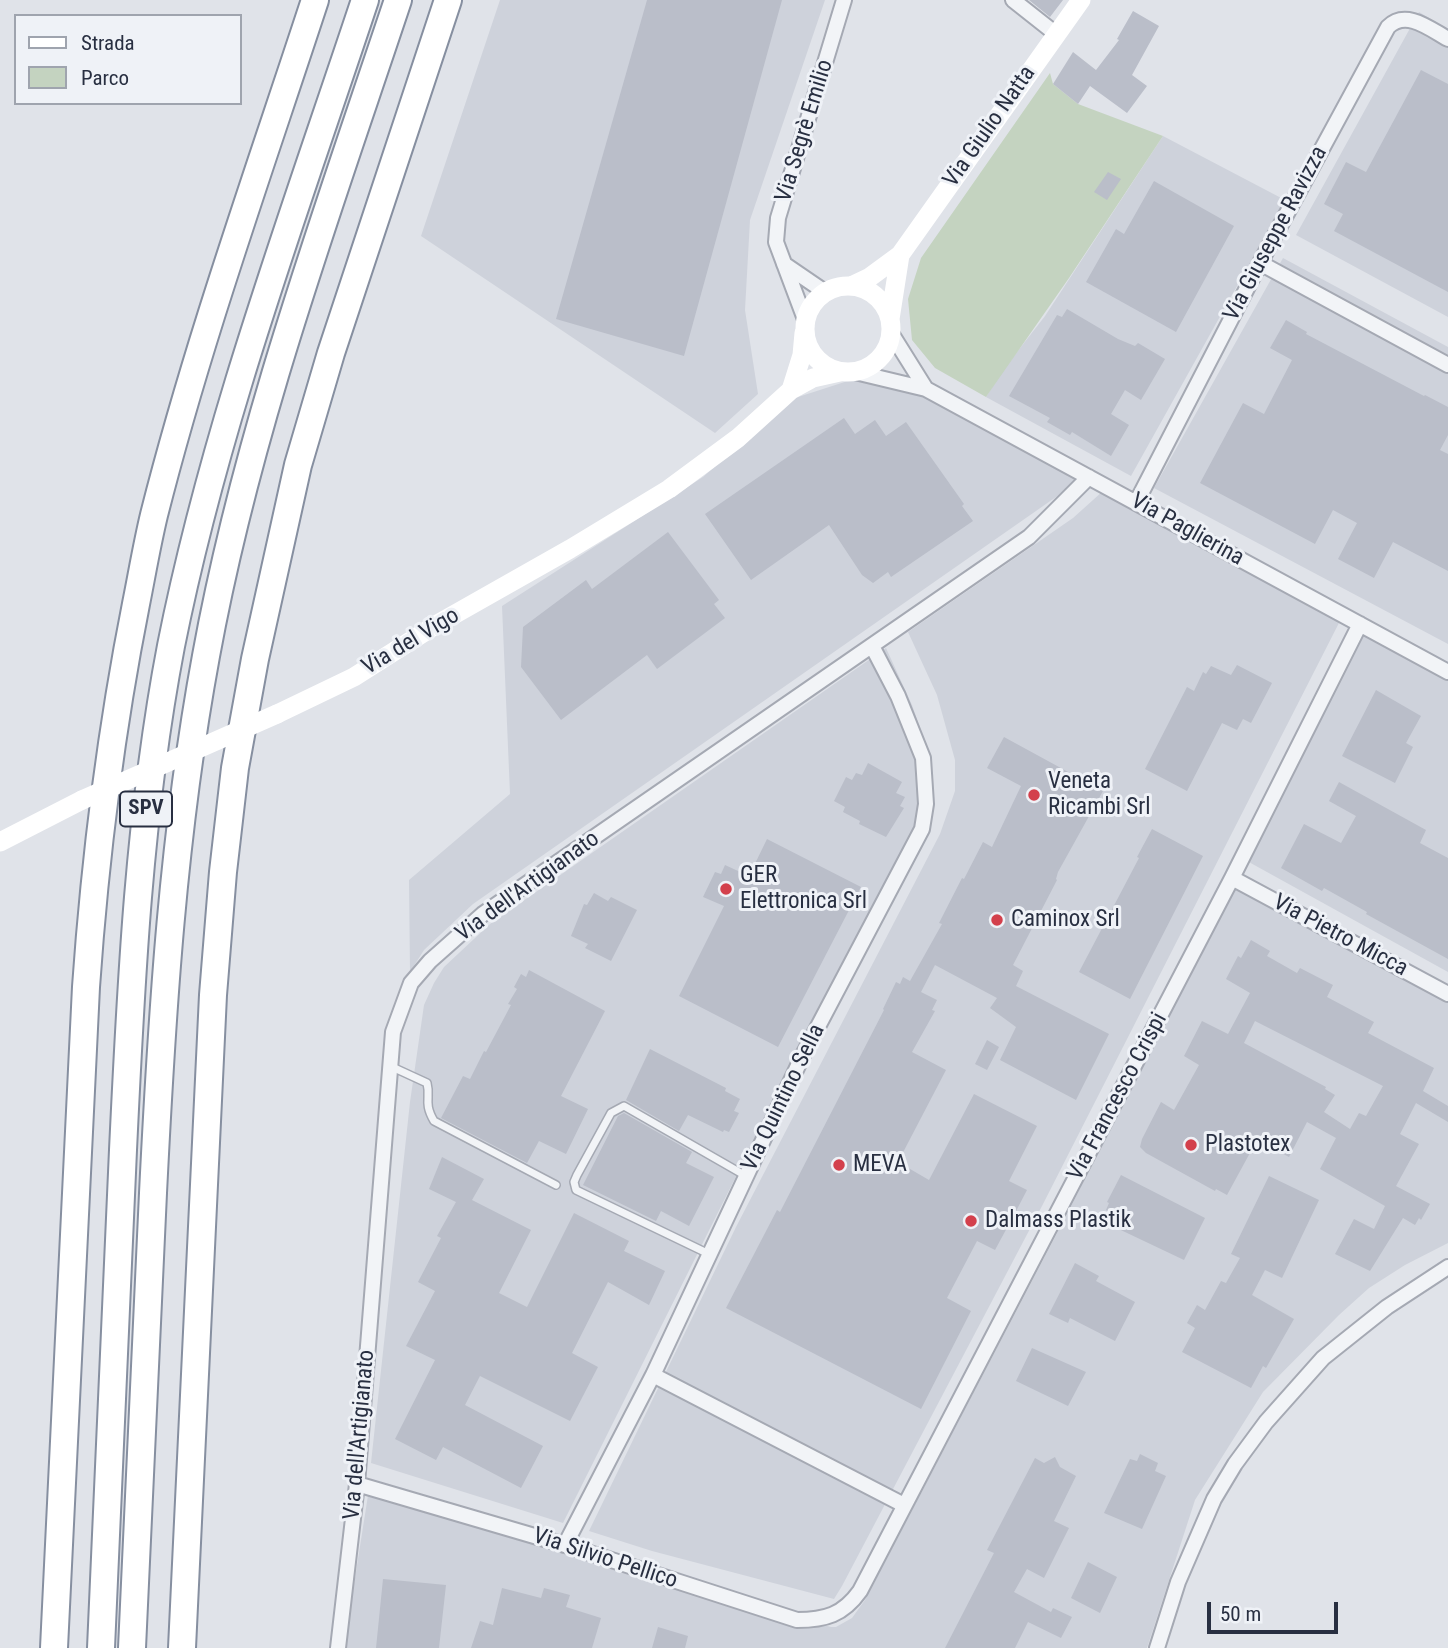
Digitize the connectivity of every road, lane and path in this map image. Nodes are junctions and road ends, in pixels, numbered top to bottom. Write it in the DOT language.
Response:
graph roads {
  1 [pos="316,0"];
  2 [pos="365,0"];
  3 [pos="398,0"];
  4 [pos="448,0"];
  5 [pos="844,0"];
  6 [pos="1013,0"];
  7 [pos="1081,0"];
  8 [pos="1056,34"];
  9 [pos="1448,39"];
  10 [pos="900,255"];
  11 [pos="783,263"];
  12 [pos="1260,263"];
  13 [pos="851,286"];
  14 [pos="825,292"];
  15 [pos="805,325"];
  16 [pos="891,326"];
  17 [pos="1448,365"];
  18 [pos="848,372"];
  19 [pos="926,389"];
  20 [pos="791,390"];
  21 [pos="1089,477"];
  22 [pos="1136,503"];
  23 [pos="1360,624"];
  24 [pos="872,646"];
  25 [pos="1448,672"];
  26 [pos="0,842"];
  27 [pos="1232,878"];
  28 [pos="1448,994"];
  29 [pos="390,1066"];
  30 [pos="747,1176"];
  31 [pos="556,1185"];
  32 [pos="710,1254"];
  33 [pos="1448,1267"];
  34 [pos="653,1375"];
  35 [pos="357,1484"];
  36 [pos="904,1505"];
  37 [pos="565,1545"];
  38 [pos="851,1604"];
  39 [pos="54,1648"];
  40 [pos="101,1648"];
  41 [pos="132,1648"];
  42 [pos="182,1648"];
  43 [pos="338,1648"];
  44 [pos="1157,1648"];
  1 -- 39 [label="highway"];
  2 -- 40 [label="highway, SPV"];
  3 -- 41 [label="highway, SPV"];
  4 -- 42 [label="highway"];
  5 -- 11 [label="street, Via Segrè Emilio"];
  6 -- 8 [label="street"];
  7 -- 8 [label="street, Via Giulio Natta"];
  8 -- 10 [label="street, Via Giulio Natta"];
  9 -- 12 [label="street, Via Giuseppe Ravizza"];
  10 -- 13 [label="street, Via Giulio Natta"];
  10 -- 16 [label="street, Via Giulio Natta"];
  11 -- 14 [label="street"];
  11 -- 15 [label="street, Via Segrè Emilio"];
  12 -- 17 [label="street"];
  12 -- 22 [label="street, Via Giuseppe Ravizza"];
  13 -- 14 [label="street"];
  13 -- 16 [label="street"];
  14 -- 15 [label="street"];
  15 -- 18 [label="street"];
  15 -- 20 [label="street, Via del Vigo"];
  16 -- 18 [label="street"];
  16 -- 19 [label="street, Via Paglierina"];
  18 -- 19 [label="street, Via Paglierina"];
  18 -- 20 [label="street, Via del Vigo"];
  19 -- 21 [label="street, Via Paglierina"];
  20 -- 26 [label="street, Via del Vigo, bridge"];
  21 -- 22 [label="street, Via Paglierina"];
  21 -- 24 [label="street, Via dell'Artigianato"];
  22 -- 23 [label="street, Via Paglierina"];
  23 -- 25 [label="street, Via Paglierina"];
  23 -- 27 [label="street, Via Francesco Crispi"];
  24 -- 29 [label="street, Via dell'Artigianato"];
  24 -- 30 [label="street, Via Quintino Sella"];
  27 -- 28 [label="street, Via Pietro Micca"];
  27 -- 36 [label="street, Via Francesco Crispi"];
  29 -- 31 [label="lane"];
  29 -- 35 [label="street, Via dell'Artigianato"];
  30 -- 32 [label="street, Via Quintino Sella"];
  30 -- 32 [label="lane"];
  32 -- 34 [label="street, Via Quintino Sella"];
  33 -- 44 [label="street"];
  34 -- 36 [label="street"];
  34 -- 37 [label="street, Via Quintino Sella"];
  35 -- 37 [label="street, Via Silvio Pellico"];
  35 -- 43 [label="street, Via dell'Artigianato"];
  36 -- 38 [label="street, Via Francesco Crispi"];
  37 -- 38 [label="street, Via Silvio Pellico"];
}
